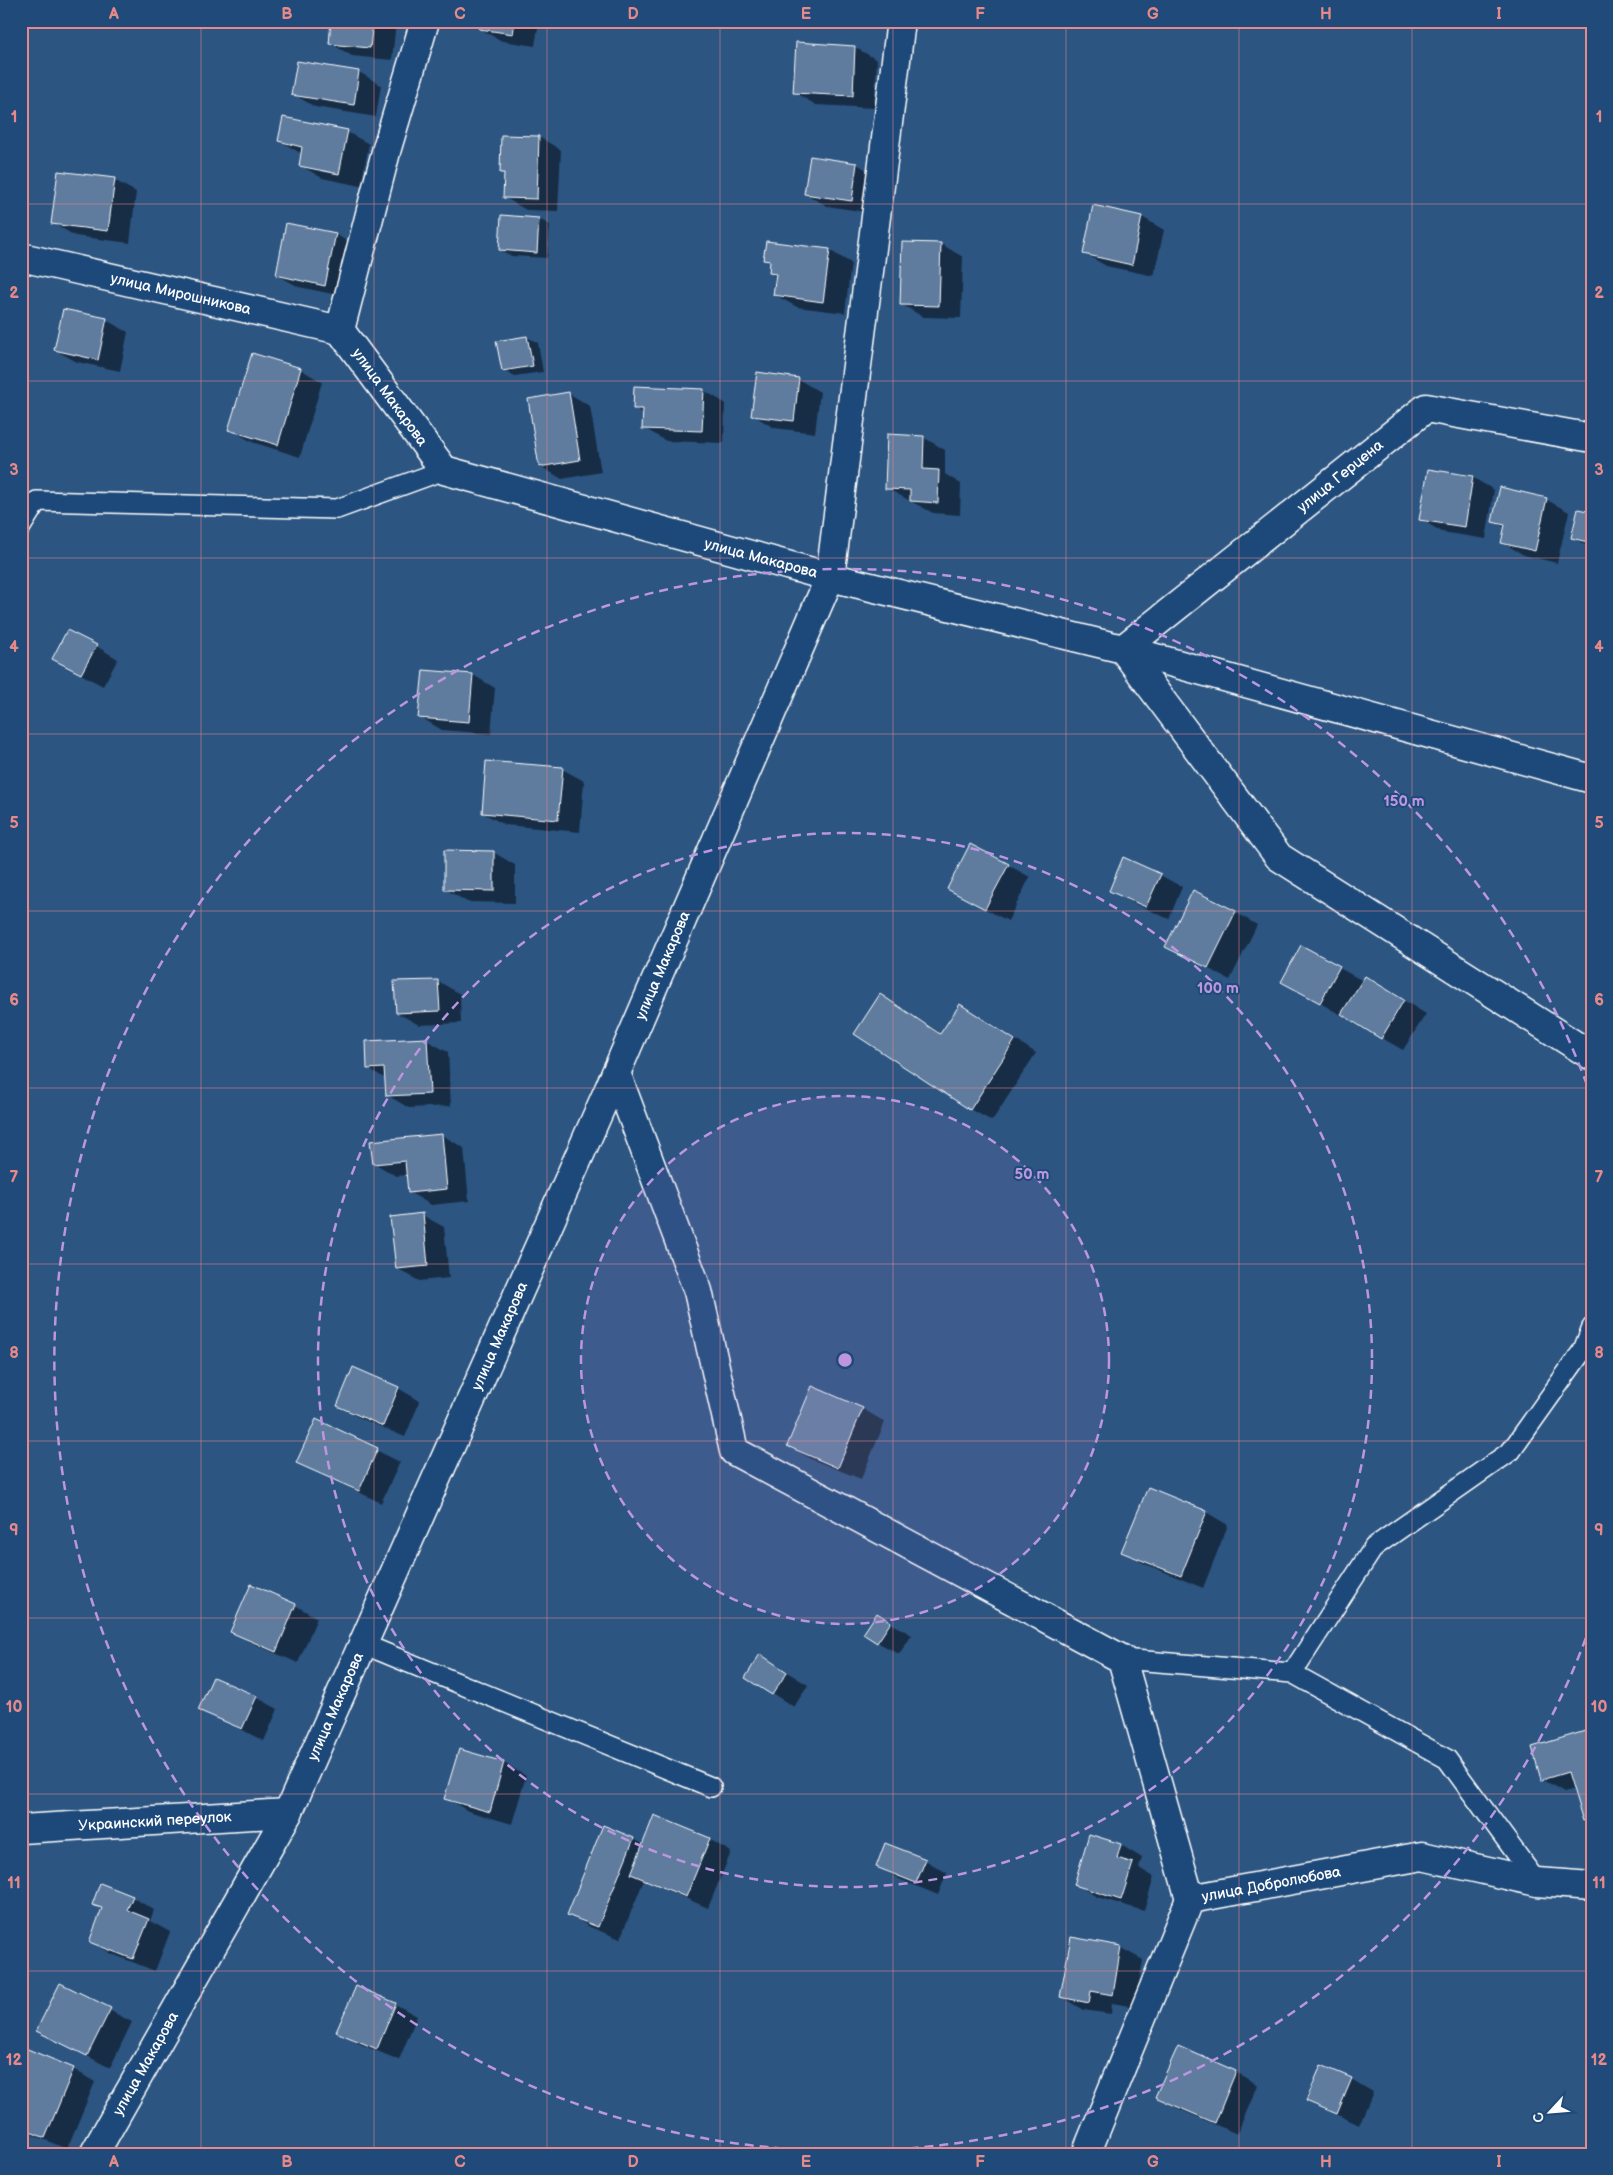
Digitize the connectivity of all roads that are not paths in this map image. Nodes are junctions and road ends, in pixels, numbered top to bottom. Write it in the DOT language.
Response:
graph roads {
  1 [pos="425,21"];
  2 [pos="901,21"];
  3 [pos="21,257"];
  4 [pos="340,330"];
  5 [pos="1592,438"];
  6 [pos="444,470"];
  7 [pos="21,527"];
  8 [pos="830,577"];
  9 [pos="1123,650"];
  10 [pos="1592,779"];
  11 [pos="1592,1056"];
  12 [pos="616,1073"];
  13 [pos="1592,1327"];
  14 [pos="363,1644"];
  15 [pos="1122,1660"];
  16 [pos="1292,1673"];
  17 [pos="711,1788"];
  18 [pos="288,1813"];
  19 [pos="21,1829"];
  20 [pos="1537,1882"];
  21 [pos="1592,1886"];
  22 [pos="1190,1899"];
  23 [pos="94,2154"];
  24 [pos="1086,2154"];
  1 -- 4 [label="street"];
  2 -- 8 [label="street"];
  3 -- 4 [label="street, улица Мирошникова"];
  4 -- 6 [label="street, улица Макарова"];
  5 -- 9 [label="street, улица Герцена"];
  6 -- 7 [label="lane"];
  6 -- 8 [label="street, улица Макарова"];
  8 -- 9 [label="street"];
  8 -- 12 [label="street, улица Макарова"];
  9 -- 10 [label="street"];
  9 -- 11 [label="street"];
  12 -- 14 [label="street, улица Макарова"];
  12 -- 15 [label="street"];
  13 -- 16 [label="lane"];
  14 -- 17 [label="lane"];
  14 -- 18 [label="street, улица Макарова"];
  15 -- 16 [label="lane"];
  15 -- 22 [label="street"];
  16 -- 20 [label="lane"];
  18 -- 19 [label="street, Украинский переулок"];
  18 -- 23 [label="street, улица Макарова"];
  20 -- 21 [label="street, улица Добролюбова"];
  20 -- 22 [label="street, улица Добролюбова"];
  22 -- 24 [label="street, улица Добролюбова"];
}
